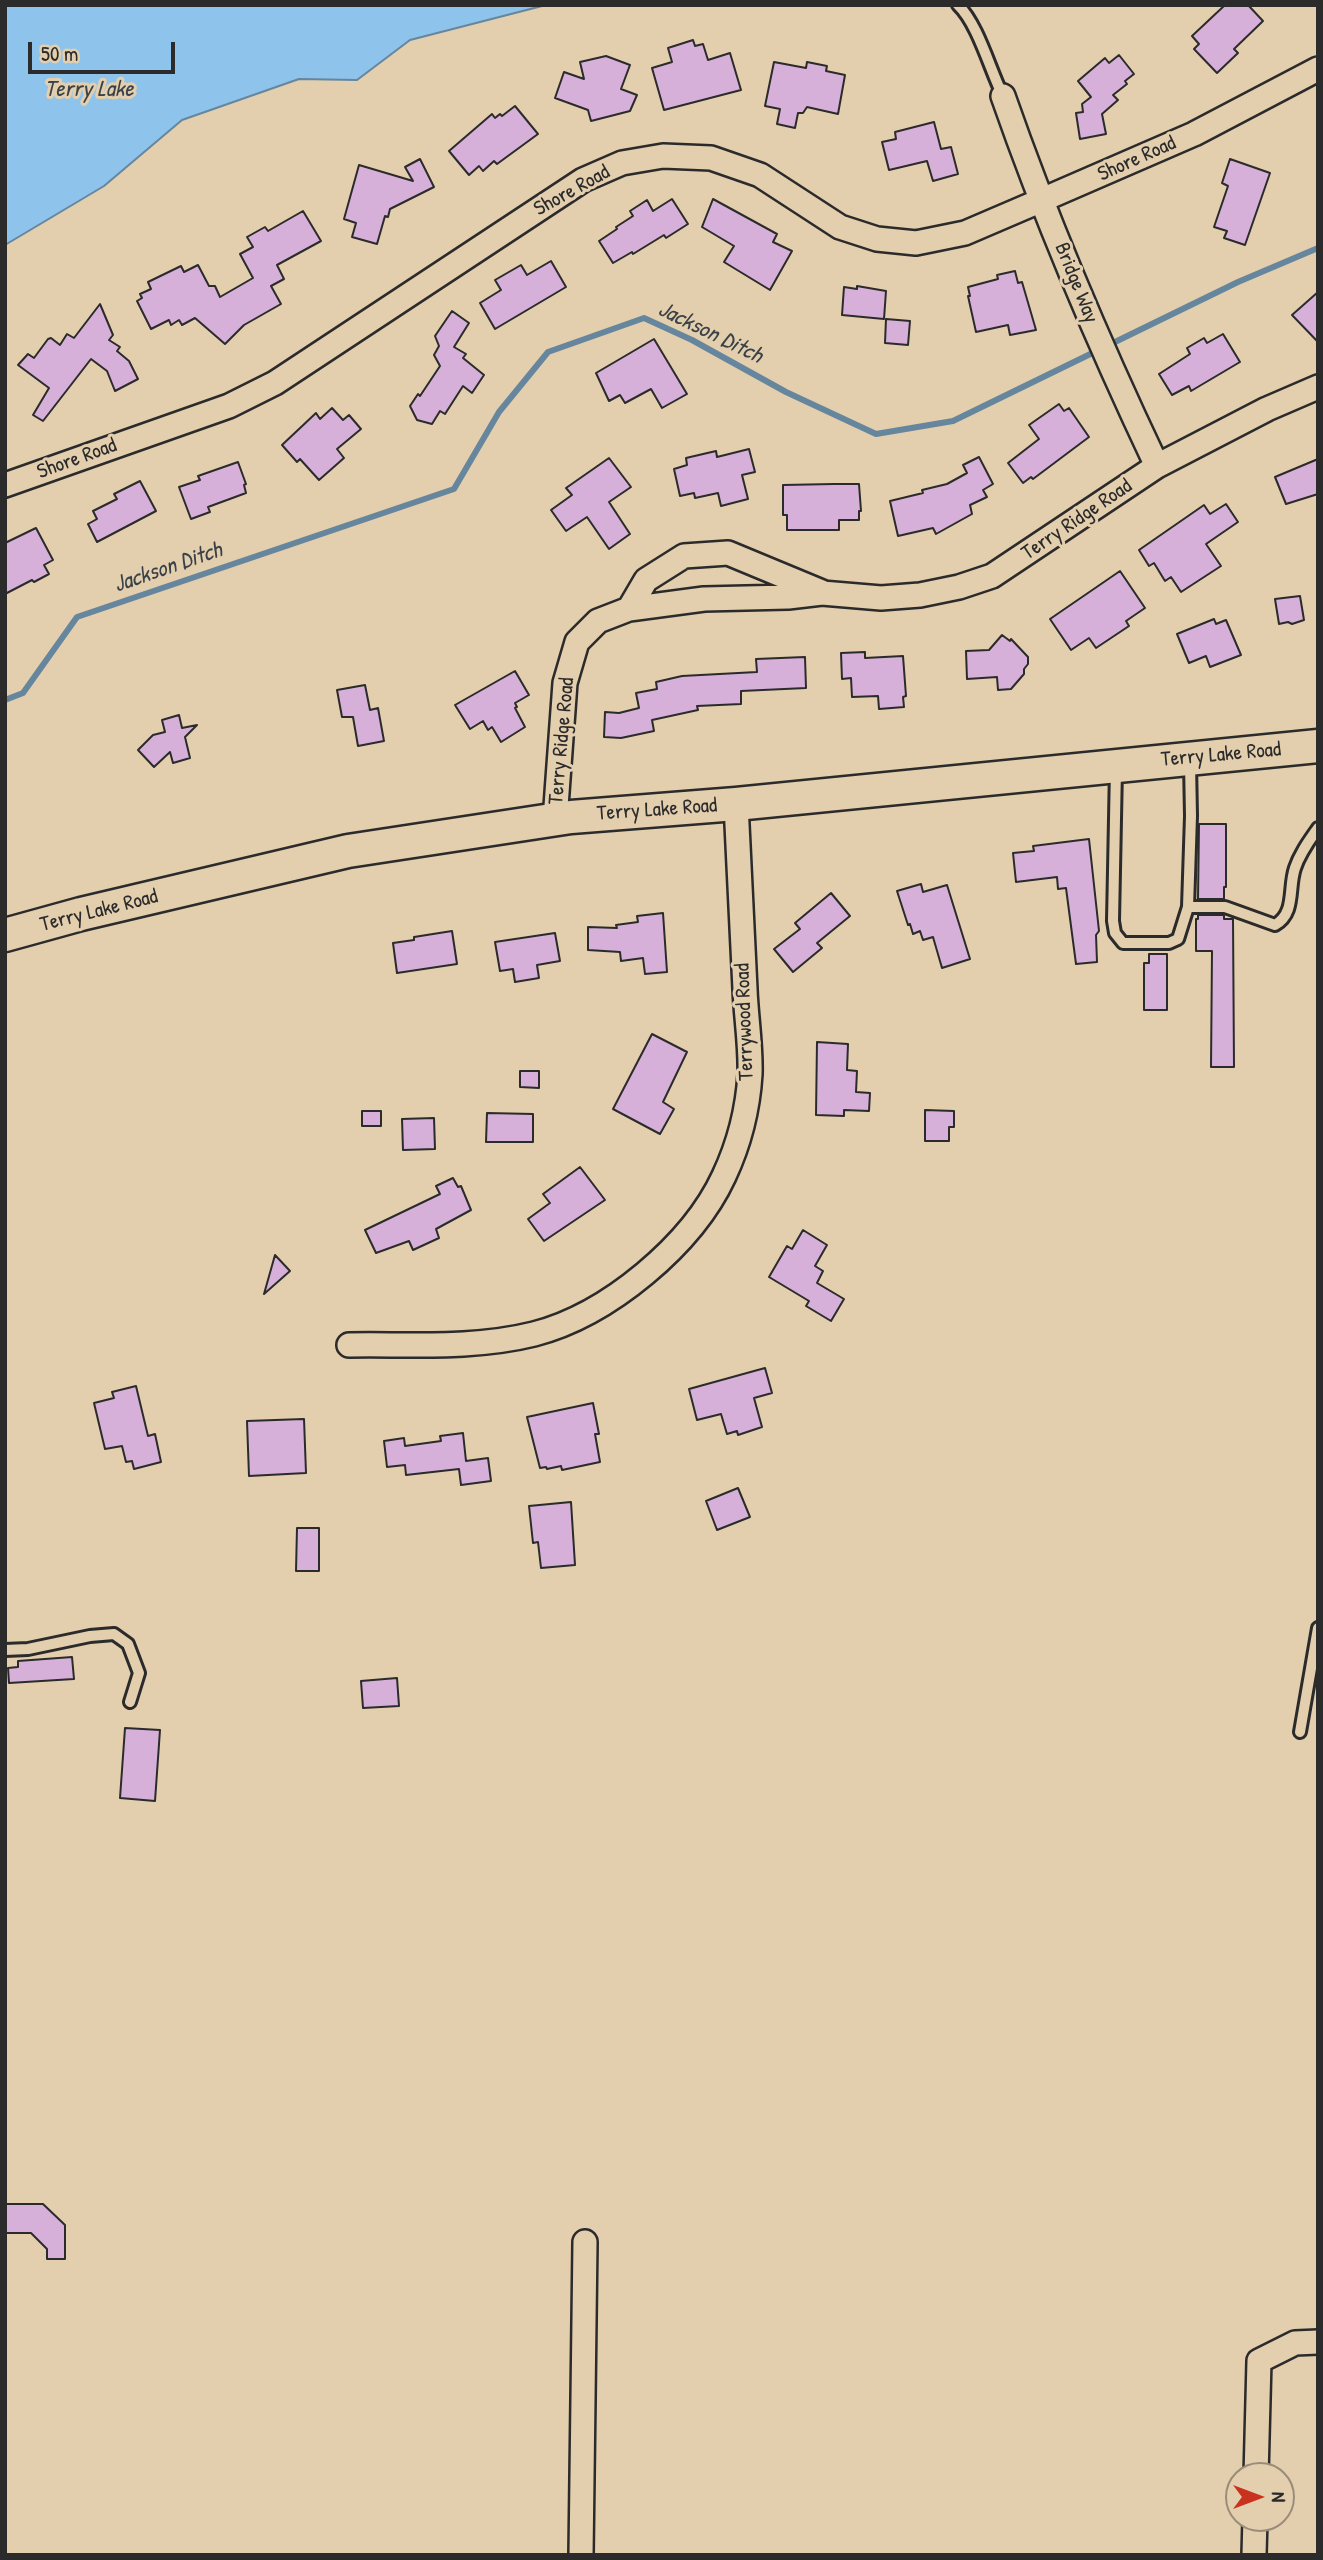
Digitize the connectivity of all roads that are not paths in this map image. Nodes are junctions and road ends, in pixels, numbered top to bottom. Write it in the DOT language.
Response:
graph roads {
  1 [pos="958,5"];
  2 [pos="1318,69"];
  3 [pos="1003,96"];
  4 [pos="1042,201"];
  5 [pos="1318,387"];
  6 [pos="1157,466"];
  7 [pos="5,485"];
  8 [pos="822,593"];
  9 [pos="629,610"];
  10 [pos="1318,746"];
  11 [pos="1189,758"];
  12 [pos="1116,765"];
  13 [pos="736,804"];
  14 [pos="555,820"];
  15 [pos="1318,828"];
  16 [pos="1188,907"];
  17 [pos="5,935"];
  18 [pos="349,1345"];
  19 [pos="1318,1628"];
  20 [pos="5,1650"];
  21 [pos="130,1702"];
  22 [pos="1300,1732"];
  23 [pos="585,2242"];
  24 [pos="1318,2342"];
  25 [pos="1256,2462"];
  26 [pos="1255,2532"];
  27 [pos="580,2555"];
  28 [pos="1254,2555"];
  1 -- 3 [label="lane"];
  2 -- 4 [label="street, Shore Road"];
  3 -- 4 [label="street, Bridge Way"];
  4 -- 6 [label="street, Bridge Way"];
  4 -- 7 [label="street, Shore Road"];
  5 -- 6 [label="street, Terry Ridge Road"];
  6 -- 8 [label="street, Terry Ridge Road"];
  8 -- 9 [label="street, Terry Ridge Road"];
  8 -- 9 [label="street, Terry Ridge Road"];
  9 -- 14 [label="street, Terry Ridge Road"];
  10 -- 11 [label="main road, Terry Lake Road"];
  11 -- 12 [label="main road, Terry Lake Road"];
  11 -- 16 [label="lane"];
  12 -- 13 [label="main road, Terry Lake Road"];
  12 -- 16 [label="lane"];
  13 -- 14 [label="main road, Terry Lake Road"];
  13 -- 18 [label="street, Terrywood Road"];
  14 -- 17 [label="main road, Terry Lake Road"];
  15 -- 16 [label="lane"];
  19 -- 22 [label="lane"];
  20 -- 21 [label="lane"];
  23 -- 27 [label="street"];
  24 -- 25 [label="street"];
  26 -- 28 [label="street"];
}
